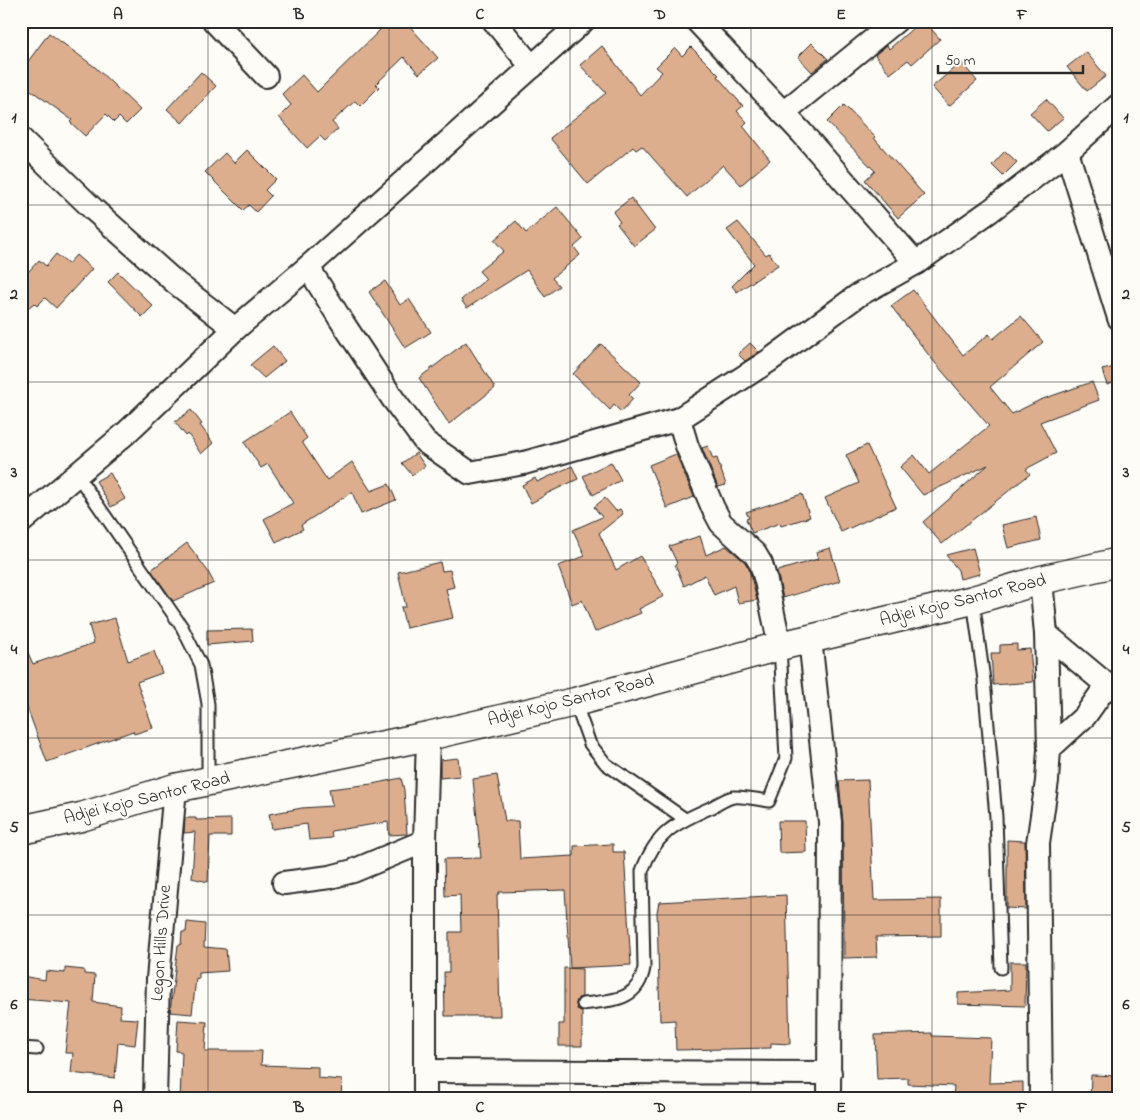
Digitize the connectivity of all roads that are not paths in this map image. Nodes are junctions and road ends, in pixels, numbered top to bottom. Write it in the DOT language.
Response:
graph roads {
  1 [pos="214,21"];
  2 [pos="494,21"];
  3 [pos="583,21"];
  4 [pos="697,21"];
  5 [pos="896,21"];
  6 [pos="532,67"];
  7 [pos="266,76"];
  8 [pos="1119,105"];
  9 [pos="783,113"];
  10 [pos="21,139"];
  11 [pos="1067,152"];
  12 [pos="916,263"];
  13 [pos="308,267"];
  14 [pos="1119,318"];
  15 [pos="235,329"];
  16 [pos="679,419"];
  17 [pos="77,475"];
  18 [pos="21,522"];
  19 [pos="1119,562"];
  20 [pos="1042,580"];
  21 [pos="973,600"];
  22 [pos="1046,634"];
  23 [pos="810,639"];
  24 [pos="780,646"];
  25 [pos="1113,688"];
  26 [pos="575,702"];
  27 [pos="428,736"];
  28 [pos="1049,749"];
  29 [pos="208,781"];
  30 [pos="175,788"];
  31 [pos="685,819"];
  32 [pos="21,830"];
  33 [pos="425,842"];
  34 [pos="284,883"];
  35 [pos="1001,968"];
  36 [pos="583,1004"];
  37 [pos="21,1048"];
  38 [pos="37,1049"];
  39 [pos="425,1071"];
  40 [pos="830,1073"];
  41 [pos="156,1099"];
  42 [pos="425,1099"];
  43 [pos="829,1099"];
  44 [pos="1041,1099"];
  1 -- 7 [label="street"];
  2 -- 6 [label="street"];
  3 -- 6 [label="street"];
  4 -- 9 [label="street"];
  5 -- 9 [label="street"];
  6 -- 13 [label="street"];
  8 -- 11 [label="street"];
  9 -- 12 [label="street"];
  10 -- 15 [label="street"];
  11 -- 12 [label="street"];
  11 -- 14 [label="street"];
  12 -- 16 [label="street"];
  13 -- 15 [label="street"];
  13 -- 16 [label="street"];
  15 -- 17 [label="street"];
  16 -- 24 [label="street"];
  17 -- 18 [label="street"];
  17 -- 29 [label="lane"];
  19 -- 20 [label="street, Adjei Kojo Santor Road"];
  20 -- 21 [label="street, Adjei Kojo Santor Road"];
  20 -- 22 [label="street"];
  21 -- 23 [label="street, Adjei Kojo Santor Road"];
  21 -- 35 [label="lane"];
  22 -- 25 [label="street"];
  22 -- 28 [label="street"];
  23 -- 24 [label="street, Adjei Kojo Santor Road"];
  23 -- 40 [label="street"];
  24 -- 26 [label="street, Adjei Kojo Santor Road"];
  24 -- 31 [label="lane"];
  25 -- 28 [label="street"];
  26 -- 27 [label="street, Adjei Kojo Santor Road"];
  26 -- 31 [label="lane"];
  27 -- 29 [label="street, Adjei Kojo Santor Road"];
  27 -- 33 [label="street"];
  28 -- 44 [label="street"];
  29 -- 30 [label="street, Adjei Kojo Santor Road"];
  30 -- 32 [label="street, Adjei Kojo Santor Road"];
  30 -- 41 [label="street, Legon Hills Drive"];
  31 -- 36 [label="lane"];
  33 -- 34 [label="street"];
  33 -- 39 [label="street"];
  37 -- 38 [label="lane"];
  39 -- 40 [label="street"];
  39 -- 42 [label="street"];
  40 -- 43 [label="street"];
}
